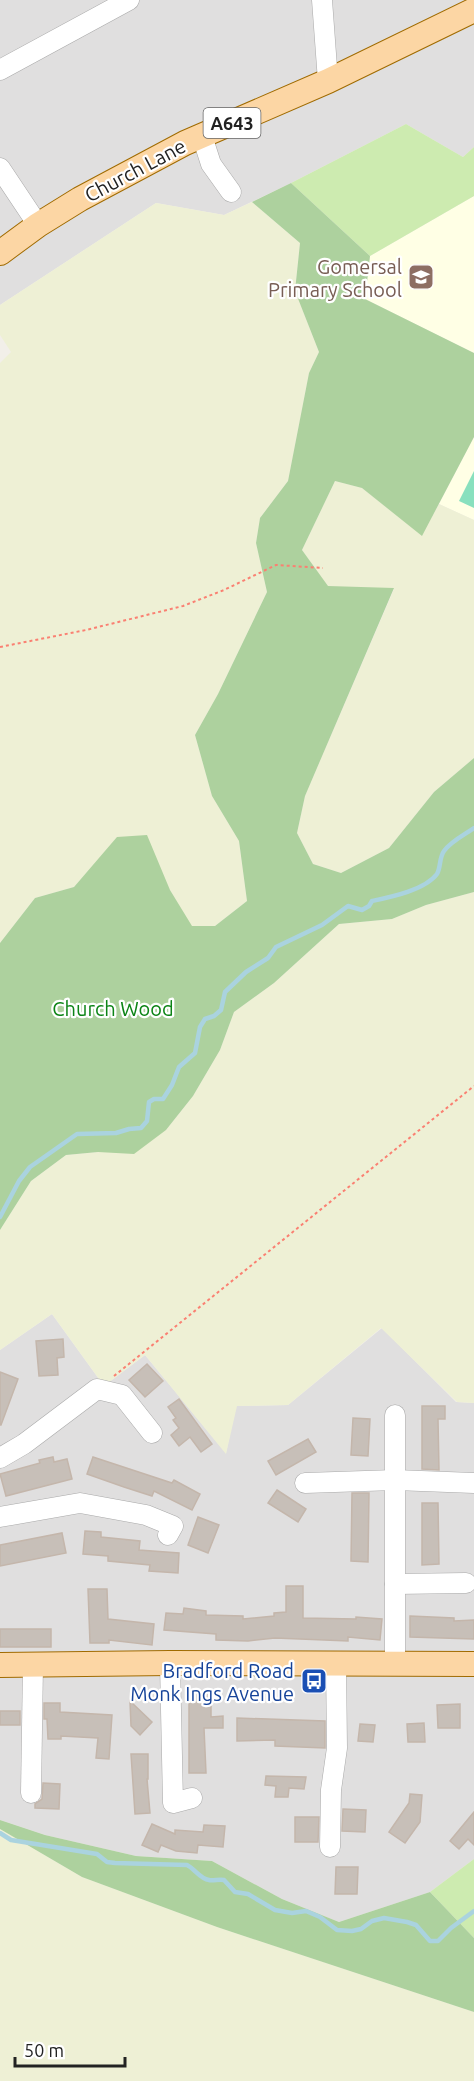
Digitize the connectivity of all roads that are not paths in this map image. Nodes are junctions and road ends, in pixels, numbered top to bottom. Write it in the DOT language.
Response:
graph roads {
  1 [pos="129,0"];
  2 [pos="322,0"];
  3 [pos="474,10"];
  4 [pos="0,69"];
  5 [pos="328,81"];
  6 [pos="202,136"];
  7 [pos="0,168"];
  8 [pos="231,192"];
  9 [pos="38,225"];
  10 [pos="0,253"];
  11 [pos="396,1415"];
  12 [pos="152,1433"];
  13 [pos="0,1458"];
  14 [pos="395,1480"];
  15 [pos="305,1483"];
  16 [pos="474,1483"];
  17 [pos="0,1517"];
  18 [pos="173,1525"];
  19 [pos="466,1583"];
  20 [pos="395,1584"];
  21 [pos="170,1662"];
  22 [pos="336,1663"];
  23 [pos="395,1664"];
  24 [pos="474,1664"];
  25 [pos="0,1665"];
  26 [pos="33,1665"];
  27 [pos="31,1793"];
  28 [pos="192,1798"];
  29 [pos="330,1846"];
  1 -- 4 [label="street"];
  2 -- 5 [label="street"];
  3 -- 5 [label="main road, Church Lane / A643"];
  5 -- 6 [label="main road, Church Lane / A643"];
  6 -- 8 [label="street"];
  6 -- 9 [label="main road, Church Lane / A643"];
  7 -- 9 [label="street"];
  9 -- 10 [label="main road, Church Lane / A643"];
  11 -- 14 [label="street"];
  12 -- 13 [label="street"];
  14 -- 15 [label="street"];
  14 -- 16 [label="street"];
  14 -- 20 [label="street"];
  17 -- 18 [label="street"];
  19 -- 20 [label="street"];
  20 -- 23 [label="street"];
  21 -- 22 [label="main road"];
  21 -- 26 [label="main road"];
  21 -- 28 [label="street"];
  22 -- 23 [label="main road"];
  22 -- 29 [label="street"];
  23 -- 24 [label="main road"];
  25 -- 26 [label="main road"];
  26 -- 27 [label="street"];
}
